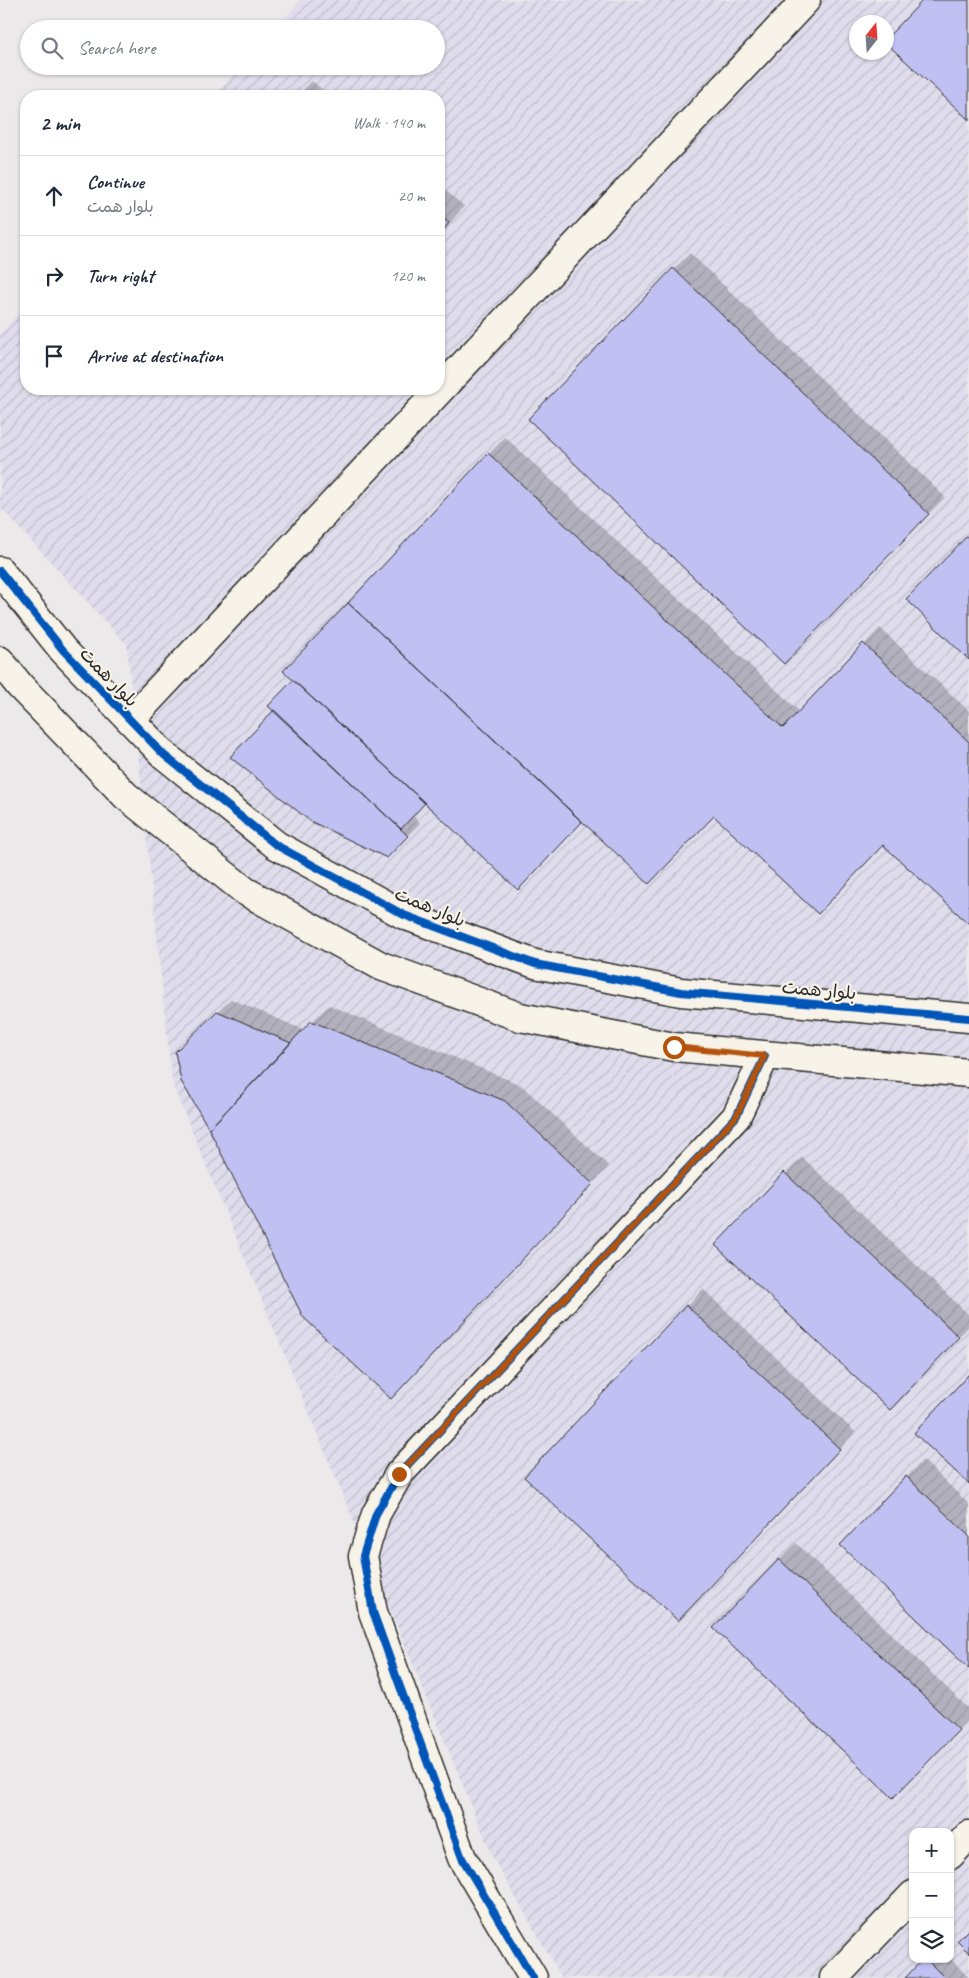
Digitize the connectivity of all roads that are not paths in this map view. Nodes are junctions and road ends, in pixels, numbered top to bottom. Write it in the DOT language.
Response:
graph roads {
  1 [pos="806,0"];
  2 [pos="445,384"];
  3 [pos="435,395"];
  4 [pos="0,571"];
  5 [pos="0,661"];
  6 [pos="130,720"];
  7 [pos="969,1018"];
  8 [pos="765,1056"];
  9 [pos="969,1073"];
  10 [pos="969,1835"];
  11 [pos="954,1851"];
  12 [pos="909,1898"];
  13 [pos="533,1978"];
  14 [pos="834,1978"];
  1 -- 2 [label="street"];
  3 -- 6 [label="street"];
  4 -- 6 [label="street, بلوار همت"];
  5 -- 8 [label="street"];
  6 -- 7 [label="street, بلوار همت"];
  8 -- 9 [label="street"];
  8 -- 13 [label="street"];
  10 -- 11 [label="street"];
  12 -- 14 [label="street"];
}
